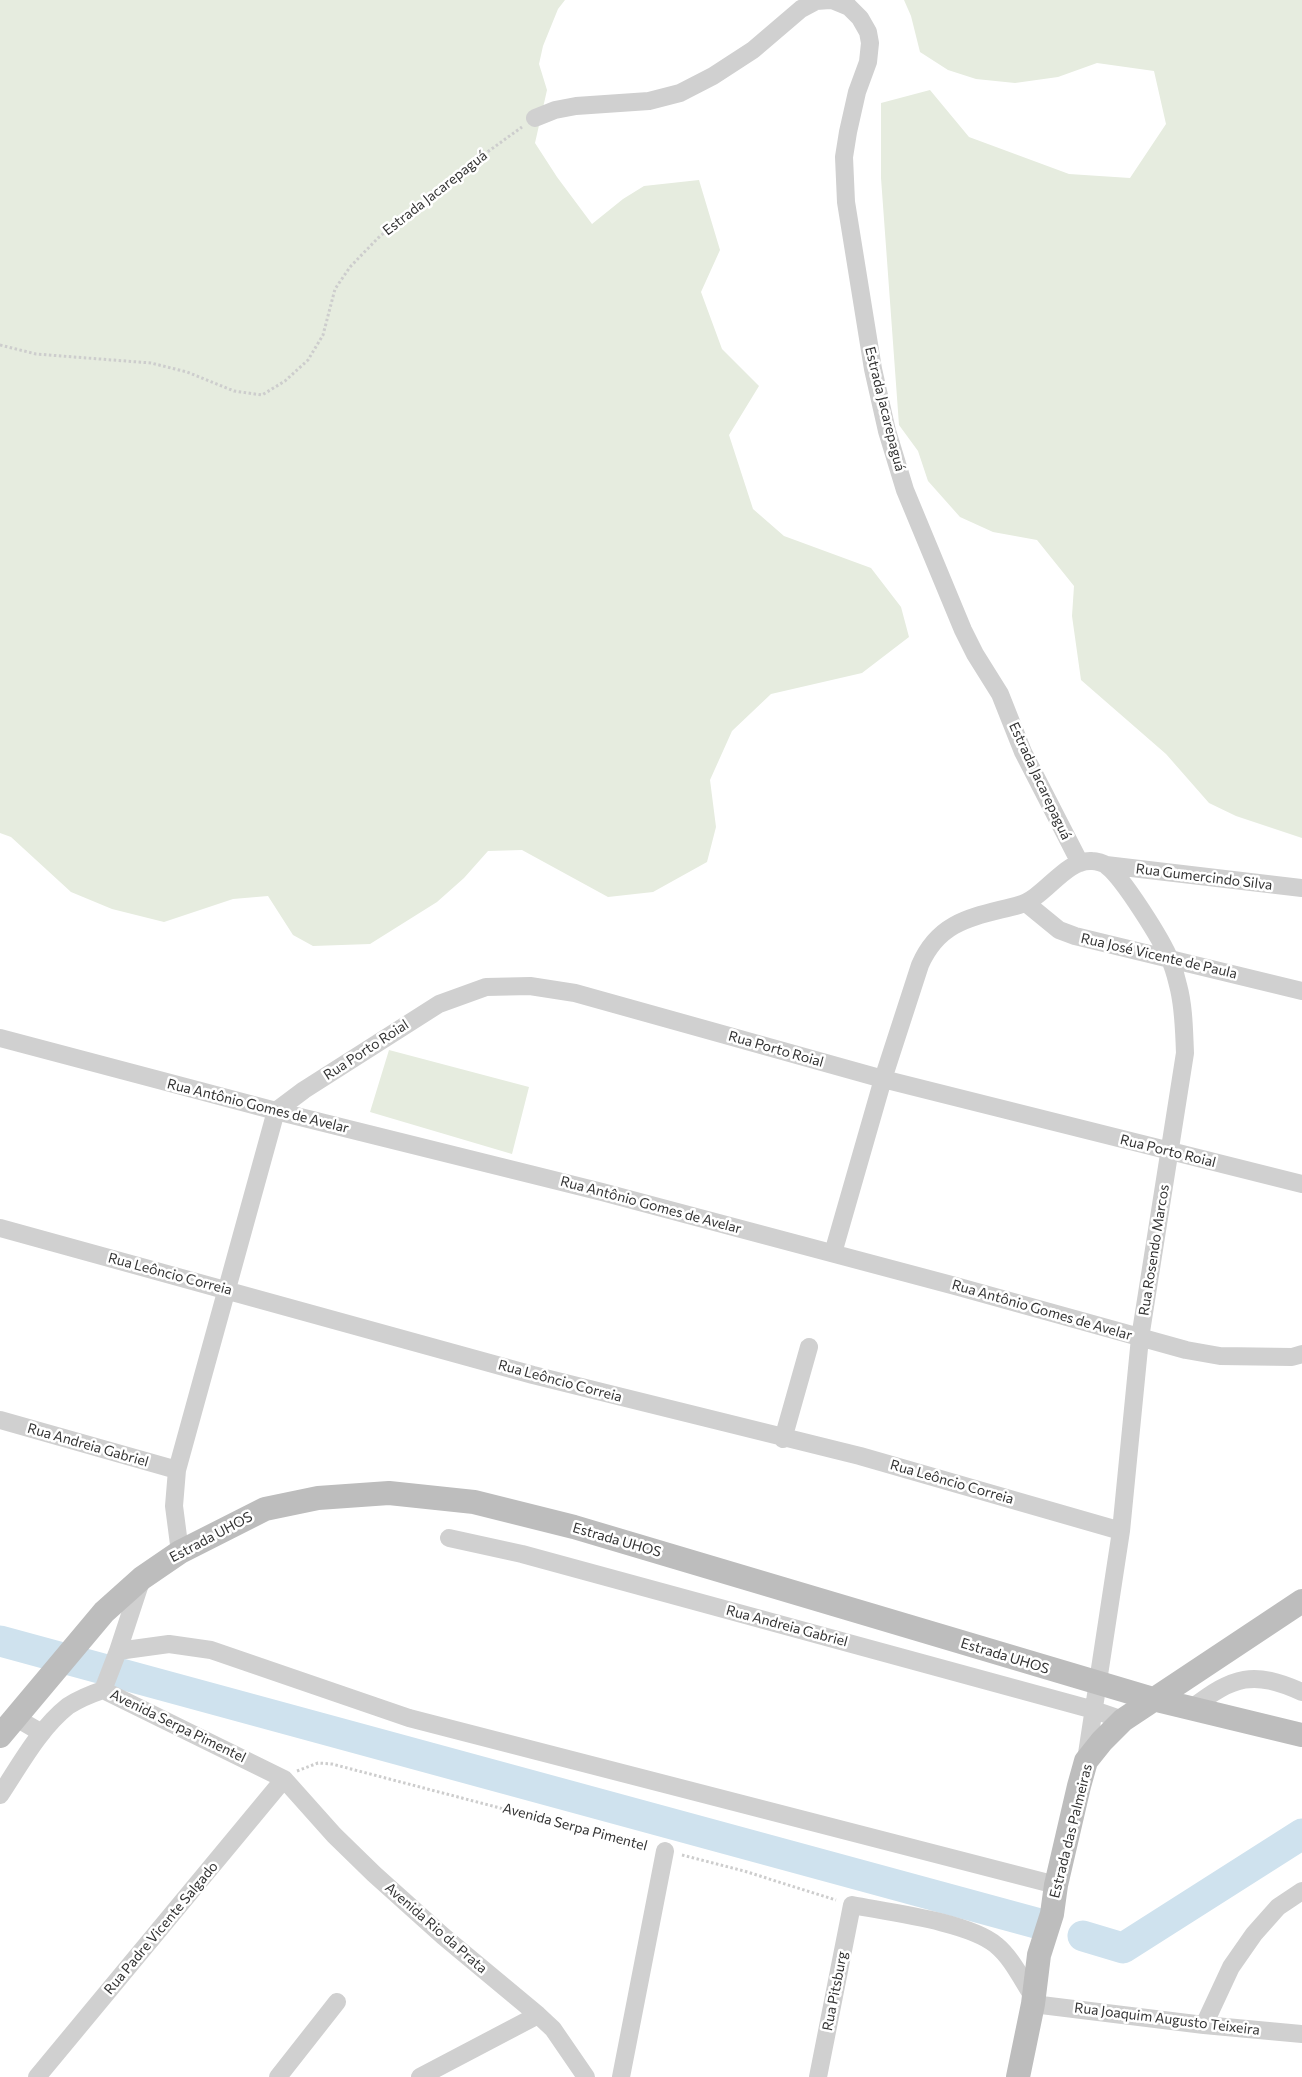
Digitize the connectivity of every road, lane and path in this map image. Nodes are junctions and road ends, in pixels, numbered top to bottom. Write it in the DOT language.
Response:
graph roads {
  1 [pos="831,0"];
  2 [pos="536,118"];
  3 [pos="0,345"];
  4 [pos="1080,862"];
  5 [pos="1106,865"];
  6 [pos="1302,888"];
  7 [pos="1026,903"];
  8 [pos="1170,960"];
  9 [pos="1302,991"];
  10 [pos="0,1038"];
  11 [pos="883,1079"];
  12 [pos="276,1111"];
  13 [pos="1170,1152"];
  14 [pos="1302,1184"];
  15 [pos="0,1228"];
  16 [pos="833,1253"];
  17 [pos="228,1290"];
  18 [pos="1140,1338"];
  19 [pos="809,1346"];
  20 [pos="1302,1354"];
  21 [pos="0,1420"];
  22 [pos="783,1439"];
  23 [pos="177,1470"];
  24 [pos="1121,1531"];
  25 [pos="449,1538"];
  26 [pos="180,1552"];
  27 [pos="142,1578"];
  28 [pos="1302,1601"];
  29 [pos="118,1653"];
  30 [pos="1097,1683"];
  31 [pos="105,1686"];
  32 [pos="1302,1692"];
  33 [pos="1153,1700"];
  34 [pos="1192,1708"];
  35 [pos="1094,1710"];
  36 [pos="16,1718"];
  37 [pos="1123,1720"];
  38 [pos="42,1733"];
  39 [pos="0,1736"];
  40 [pos="1302,1736"];
  41 [pos="1086,1762"];
  42 [pos="284,1778"];
  43 [pos="0,1795"];
  44 [pos="666,1851"];
  45 [pos="1056,1885"];
  46 [pos="1302,1891"];
  47 [pos="852,1906"];
  48 [pos="1033,2001"];
  49 [pos="337,2002"];
  50 [pos="538,2015"];
  51 [pos="1204,2025"];
  52 [pos="1302,2034"];
  53 [pos="37,2077"];
  54 [pos="278,2077"];
  55 [pos="420,2077"];
  56 [pos="586,2077"];
  57 [pos="621,2077"];
  58 [pos="818,2077"];
  59 [pos="1018,2077"];
  1 -- 2 [label="street, Estrada Jacarepaguá"];
  1 -- 4 [label="street, Estrada Jacarepaguá"];
  2 -- 3 [label="path, Estrada Jacarepaguá"];
  4 -- 5 [label="street"];
  4 -- 7 [label="street"];
  5 -- 6 [label="street, Rua Gumercindo Silva"];
  5 -- 8 [label="street, Rua Rosendo Marcos"];
  7 -- 8 [label="street, Rua José Vicente de Paula"];
  7 -- 11 [label="street"];
  8 -- 9 [label="street, Rua José Vicente de Paula"];
  8 -- 13 [label="street, Rua Rosendo Marcos"];
  10 -- 12 [label="street, Rua Antônio Gomes de Avelar"];
  11 -- 12 [label="street, Rua Porto Roial"];
  11 -- 13 [label="street, Rua Porto Roial"];
  11 -- 16 [label="street"];
  12 -- 16 [label="street, Rua Antônio Gomes de Avelar"];
  12 -- 17 [label="street"];
  13 -- 14 [label="street, Rua Porto Roial"];
  13 -- 18 [label="street, Rua Rosendo Marcos"];
  15 -- 17 [label="street, Rua Leôncio Correia"];
  16 -- 18 [label="street, Rua Antônio Gomes de Avelar"];
  17 -- 22 [label="street, Rua Leôncio Correia"];
  17 -- 23 [label="street"];
  18 -- 20 [label="street, Rua Antônio Gomes de Avelar"];
  18 -- 24 [label="street, Rua Rosendo Marcos"];
  19 -- 22 [label="street"];
  21 -- 23 [label="street, Rua Andreia Gabriel"];
  22 -- 24 [label="street, Rua Leôncio Correia"];
  23 -- 26 [label="street"];
  24 -- 30 [label="street, Rua Rosendo Marcos"];
  25 -- 35 [label="street, Rua Andreia Gabriel"];
  26 -- 27 [label="street, Estrada UHOS"];
  26 -- 30 [label="street, Estrada UHOS"];
  27 -- 29 [label="street"];
  27 -- 36 [label="street, Estrada UHOS"];
  28 -- 33 [label="street, Estrada das Palmeiras"];
  29 -- 31 [label="street"];
  29 -- 45 [label="street"];
  30 -- 33 [label="street, Estrada UHOS"];
  30 -- 35 [label="street, Rua Rosendo Marcos"];
  31 -- 38 [label="street"];
  31 -- 42 [label="street, Avenida Serpa Pimentel"];
  32 -- 34 [label="street"];
  33 -- 34 [label="street, Estrada UHOS"];
  33 -- 37 [label="street, Estrada das Palmeiras"];
  34 -- 40 [label="street, Estrada UHOS"];
  35 -- 37 [label="street, Rua Andreia Gabriel"];
  35 -- 41 [label="street, Rua Rosendo Marcos"];
  36 -- 38 [label="street"];
  36 -- 39 [label="street, Estrada UHOS"];
  37 -- 41 [label="street, Estrada das Palmeiras"];
  38 -- 43 [label="street"];
  41 -- 45 [label="street, Estrada das Palmeiras"];
  42 -- 44 [label="path, Avenida Serpa Pimentel"];
  42 -- 50 [label="street, Avenida Rio da Prata"];
  42 -- 53 [label="street, Rua Padre Vicente Salgado"];
  44 -- 47 [label="path, Avenida Serpa Pimentel"];
  44 -- 57 [label="street"];
  45 -- 48 [label="street, Estrada das Palmeiras"];
  46 -- 51 [label="street"];
  47 -- 48 [label="street"];
  47 -- 58 [label="street, Rua Pitsburg"];
  48 -- 51 [label="street, Rua Joaquim Augusto Teixeira"];
  48 -- 59 [label="street, Estrada das Palmeiras"];
  49 -- 54 [label="street"];
  50 -- 55 [label="street"];
  50 -- 56 [label="street, Avenida Rio da Prata"];
  51 -- 52 [label="street, Rua Joaquim Augusto Teixeira"];
}
